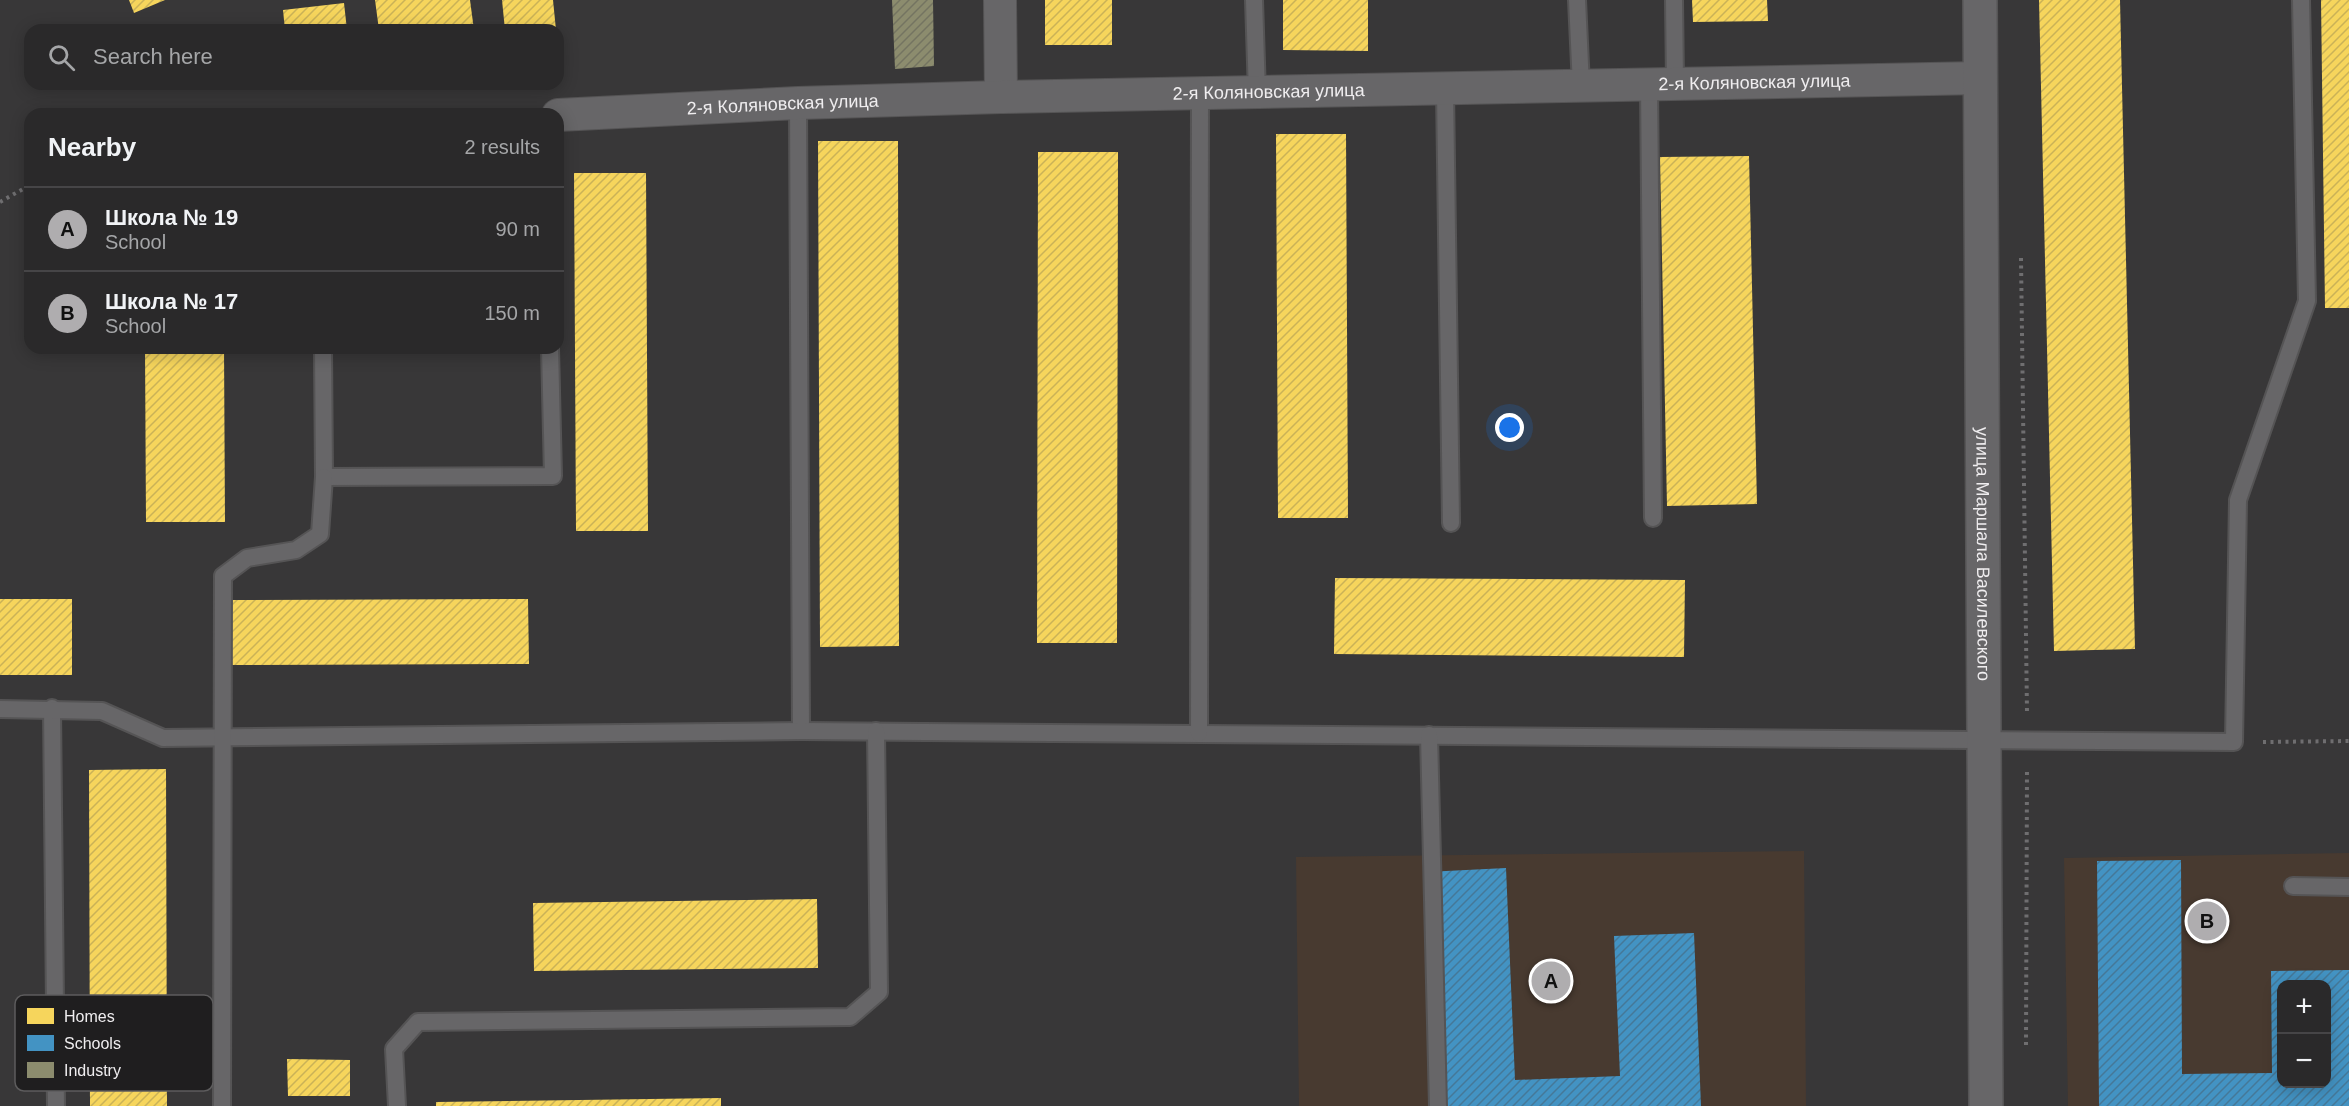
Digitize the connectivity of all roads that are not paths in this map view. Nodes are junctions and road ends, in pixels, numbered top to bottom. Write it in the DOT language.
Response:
graph roads {
  1 [pos="1000,0"];
  2 [pos="1254,0"];
  3 [pos="1577,0"];
  4 [pos="1674,0"];
  5 [pos="1980,0"];
  6 [pos="2301,0"];
  7 [pos="1980,78"];
  8 [pos="1662,83"];
  9 [pos="1581,86"];
  10 [pos="1445,90"];
  11 [pos="1257,94"];
  12 [pos="1200,95"];
  13 [pos="1001,97"];
  14 [pos="798,103"];
  15 [pos="564,115"];
  16 [pos="323,354"];
  17 [pos="550,354"];
  18 [pos="324,477"];
  19 [pos="1653,518"];
  20 [pos="1450,523"];
  21 [pos="52,708"];
  22 [pos="0,709"];
  23 [pos="801,731"];
  24 [pos="876,731"];
  25 [pos="1199,733"];
  26 [pos="1429,735"];
  27 [pos="224,736"];
  28 [pos="1983,739"];
  29 [pos="2293,886"];
  30 [pos="2349,887"];
  31 [pos="55,995"];
  32 [pos="56,1091"];
  33 [pos="56,1106"];
  34 [pos="222,1106"];
  35 [pos="397,1106"];
  36 [pos="1438,1106"];
  37 [pos="1986,1106"];
  1 -- 13 [label="street"];
  2 -- 11 [label="lane"];
  3 -- 9 [label="lane"];
  4 -- 8 [label="lane"];
  5 -- 7 [label="street, улица Маршала Василевского"];
  6 -- 28 [label="lane"];
  7 -- 8 [label="street, 2-я Коляновская улица"];
  7 -- 28 [label="street, улица Маршала Василевского"];
  8 -- 9 [label="street, 2-я Коляновская улица"];
  8 -- 19 [label="lane"];
  9 -- 10 [label="street, 2-я Коляновская улица"];
  10 -- 11 [label="street, 2-я Коляновская улица"];
  10 -- 20 [label="lane"];
  11 -- 12 [label="street, 2-я Коляновская улица"];
  12 -- 13 [label="street, 2-я Коляновская улица"];
  12 -- 25 [label="lane"];
  13 -- 14 [label="street, 2-я Коляновская улица"];
  14 -- 15 [label="street, 2-я Коляновская улица"];
  14 -- 23 [label="lane"];
  16 -- 18 [label="lane"];
  17 -- 18 [label="lane"];
  18 -- 27 [label="lane"];
  21 -- 22 [label="lane"];
  21 -- 27 [label="lane"];
  21 -- 31 [label="lane"];
  23 -- 24 [label="lane"];
  23 -- 27 [label="lane"];
  24 -- 25 [label="lane"];
  24 -- 35 [label="lane"];
  25 -- 26 [label="lane"];
  26 -- 28 [label="lane"];
  26 -- 36 [label="lane"];
  27 -- 34 [label="lane"];
  28 -- 37 [label="street, улица Маршала Василевского"];
  29 -- 30 [label="lane"];
  32 -- 33 [label="lane"];
}
